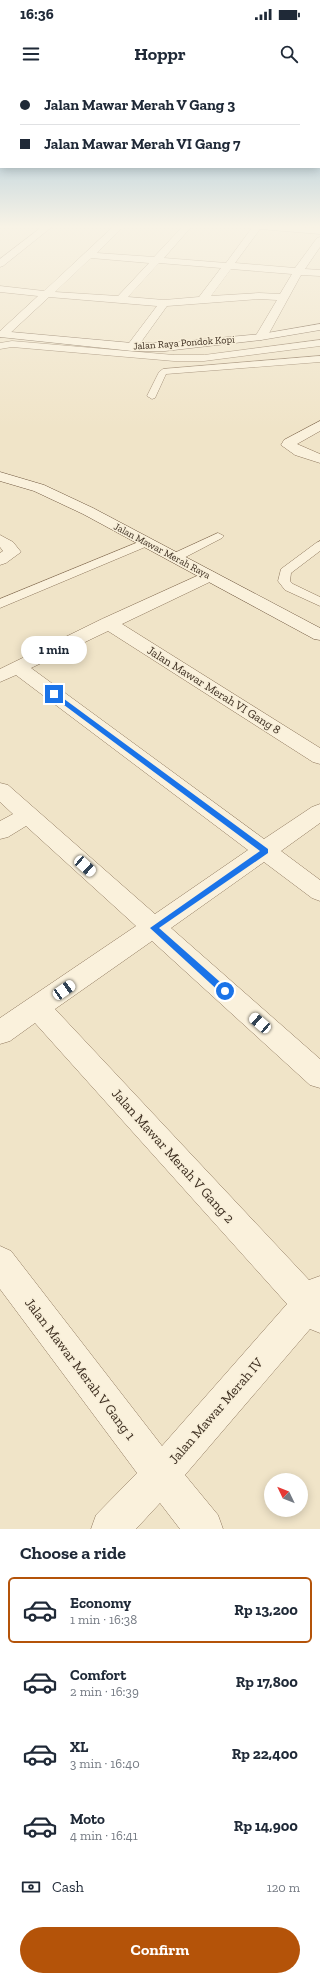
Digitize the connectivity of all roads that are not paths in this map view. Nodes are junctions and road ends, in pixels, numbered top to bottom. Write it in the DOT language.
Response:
graph roads {
  1 [pos="42,294"];
  2 [pos="45,294"];
  3 [pos="126,294"];
  4 [pos="207,294"];
  5 [pos="285,294"];
  6 [pos="283,297"];
  7 [pos="120,300"];
  8 [pos="202,301"];
  9 [pos="164,304"];
  10 [pos="320,327"];
  11 [pos="261,337"];
  12 [pos="1,338"];
  13 [pos="320,342"];
  14 [pos="132,347"];
  15 [pos="174,358"];
  16 [pos="320,359"];
  17 [pos="163,372"];
  18 [pos="152,396"];
  19 [pos="320,425"];
  20 [pos="320,459"];
  21 [pos="0,476"];
  22 [pos="218,536"];
  23 [pos="0,540"];
  24 [pos="146,543"];
  25 [pos="320,545"];
  26 [pos="174,558"];
  27 [pos="0,560"];
  28 [pos="208,576"];
  29 [pos="320,602"];
  30 [pos="0,604"];
  31 [pos="108,623"];
  32 [pos="320,635"];
  33 [pos="9,672"];
  34 [pos="320,757"];
  35 [pos="0,790"];
  36 [pos="320,812"];
  37 [pos="28,815"];
  38 [pos="0,831"];
  39 [pos="265,851"];
  40 [pos="320,892"];
  41 [pos="153,928"];
  42 [pos="38,1008"];
  43 [pos="0,1033"];
  44 [pos="320,1076"];
  45 [pos="0,1262"];
  46 [pos="316,1304"];
  47 [pos="161,1475"];
  48 [pos="110,1529"];
  49 [pos="204,1529"];
  1 -- 2 [label="street"];
  2 -- 7 [label="street"];
  2 -- 12 [label="street"];
  3 -- 7 [label="street"];
  4 -- 8 [label="street"];
  5 -- 6 [label="street"];
  6 -- 8 [label="street"];
  6 -- 11 [label="street"];
  7 -- 9 [label="street"];
  8 -- 9 [label="street"];
  9 -- 14 [label="street"];
  10 -- 11 [label="street, Jalan Raya Pondok Kopi"];
  11 -- 14 [label="street, Jalan Raya Pondok Kopi"];
  12 -- 14 [label="street, Jalan Raya Pondok Kopi"];
  12 -- 15 [label="lane"];
  13 -- 15 [label="lane"];
  15 -- 17 [label="lane"];
  16 -- 17 [label="lane"];
  17 -- 18 [label="lane"];
  19 -- 20 [label="street"];
  21 -- 24 [label="street, Jalan Mawar Merah Raya"];
  22 -- 26 [label="lane"];
  23 -- 27 [label="street"];
  24 -- 26 [label="street, Jalan Mawar Merah Raya"];
  24 -- 30 [label="lane"];
  25 -- 29 [label="lane"];
  26 -- 28 [label="street, Jalan Mawar Merah Raya"];
  28 -- 31 [label="street"];
  28 -- 32 [label="street, Jalan Mawar Merah Raya"];
  31 -- 33 [label="street"];
  31 -- 34 [label="street, Jalan Mawar Merah VI Gang 8"];
  33 -- 39 [label="street"];
  35 -- 37 [label="street"];
  36 -- 39 [label="street"];
  37 -- 38 [label="street"];
  37 -- 41 [label="street"];
  39 -- 40 [label="street"];
  39 -- 41 [label="street"];
  41 -- 42 [label="street"];
  41 -- 44 [label="street"];
  42 -- 43 [label="street"];
  42 -- 46 [label="street, Jalan Mawar Merah V Gang 2"];
  45 -- 47 [label="street, Jalan Mawar Merah V Gang 1"];
  46 -- 47 [label="street, Jalan Mawar Merah IV"];
  47 -- 48 [label="street, Jalan Mawar Merah IV"];
  47 -- 49 [label="street, Jalan Mawar Merah V Gang 1"];
}
